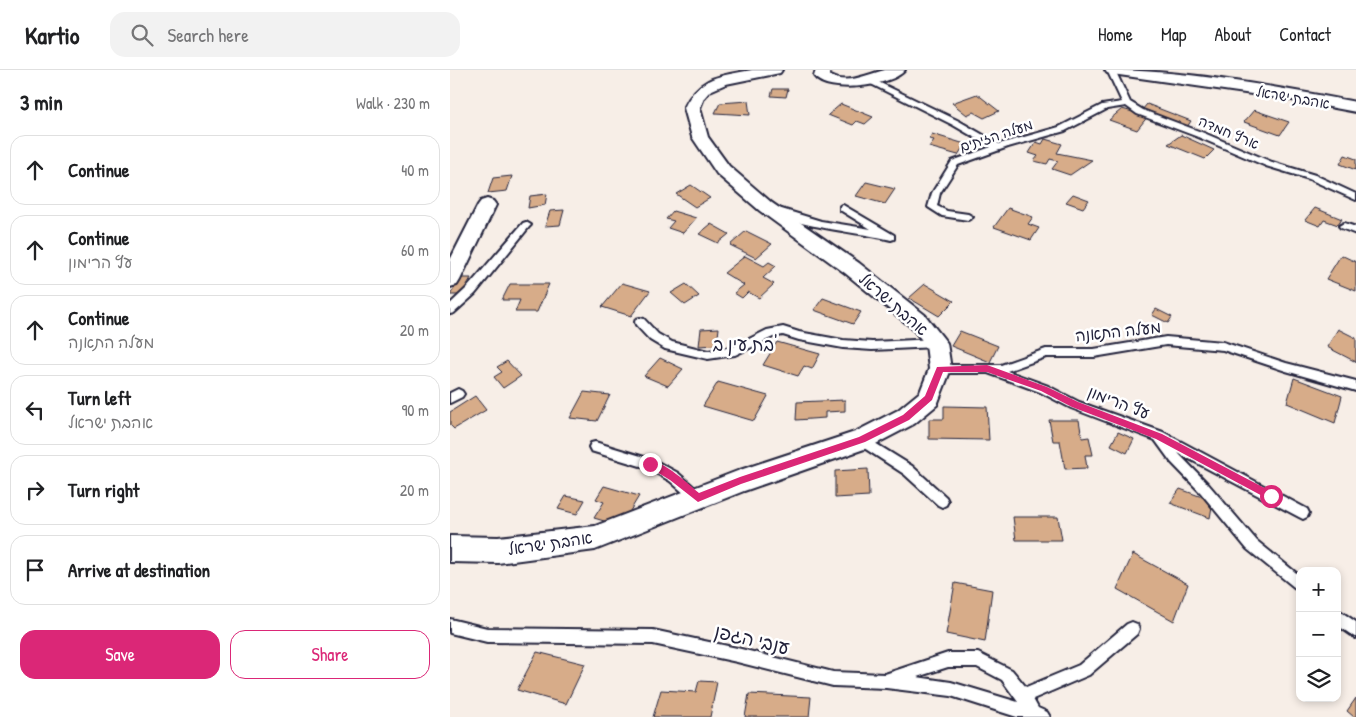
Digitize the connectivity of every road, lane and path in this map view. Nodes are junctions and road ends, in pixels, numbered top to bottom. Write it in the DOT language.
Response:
graph roads {
  1 [pos="775,70"];
  2 [pos="898,70"];
  3 [pos="1111,70"];
  4 [pos="817,72"];
  5 [pos="867,80"];
  6 [pos="1127,103"];
  7 [pos="1356,108"];
  8 [pos="999,148"];
  9 [pos="1356,197"];
  10 [pos="487,205"];
  11 [pos="766,207"];
  12 [pos="843,208"];
  13 [pos="968,216"];
  14 [pos="526,225"];
  15 [pos="1344,226"];
  16 [pos="1356,231"];
  17 [pos="450,280"];
  18 [pos="450,310"];
  19 [pos="640,322"];
  20 [pos="936,343"];
  21 [pos="940,369"];
  22 [pos="987,369"];
  23 [pos="1356,386"];
  24 [pos="1159,436"];
  25 [pos="862,440"];
  26 [pos="595,447"];
  27 [pos="698,498"];
  28 [pos="942,501"];
  29 [pos="1303,513"];
  30 [pos="450,549"];
  31 [pos="1296,581"];
  32 [pos="1341,619"];
  33 [pos="450,626"];
  34 [pos="1132,629"];
  35 [pos="1356,631"];
  36 [pos="886,681"];
  37 [pos="1023,696"];
  38 [pos="1038,716"];
  1 -- 11 [label="street, אהבת ישראל"];
  2 -- 5 [label="street"];
  3 -- 6 [label="lane"];
  3 -- 7 [label="street, אהבת ישראל"];
  4 -- 5 [label="street"];
  5 -- 8 [label="lane"];
  6 -- 8 [label="lane, מעלה הזיתים"];
  6 -- 9 [label="lane, ארץ חמדה"];
  8 -- 13 [label="lane, מעלה הזיתים"];
  10 -- 17 [label="street"];
  11 -- 12 [label="lane"];
  11 -- 20 [label="street, אהבת ישראל"];
  14 -- 18 [label="lane"];
  15 -- 16 [label="lane"];
  19 -- 20 [label="lane"];
  20 -- 21 [label="street, אהבת ישראל"];
  21 -- 22 [label="lane, מעלה התאנה"];
  21 -- 25 [label="street, אהבת ישראל"];
  22 -- 23 [label="lane, מעלה התאנה"];
  22 -- 24 [label="lane, עץ הרימון"];
  24 -- 29 [label="lane"];
  24 -- 31 [label="lane, עץ הרימון"];
  25 -- 27 [label="street, אהבת ישראל"];
  25 -- 28 [label="lane"];
  26 -- 27 [label="lane"];
  27 -- 30 [label="street, אהבת ישראל"];
  32 -- 35 [label="lane"];
  33 -- 36 [label="lane, ענבי הגפן"];
  34 -- 37 [label="lane"];
  36 -- 37 [label="lane"];
  36 -- 38 [label="lane, ענבי הגפן"];
  37 -- 38 [label="lane"];
}
